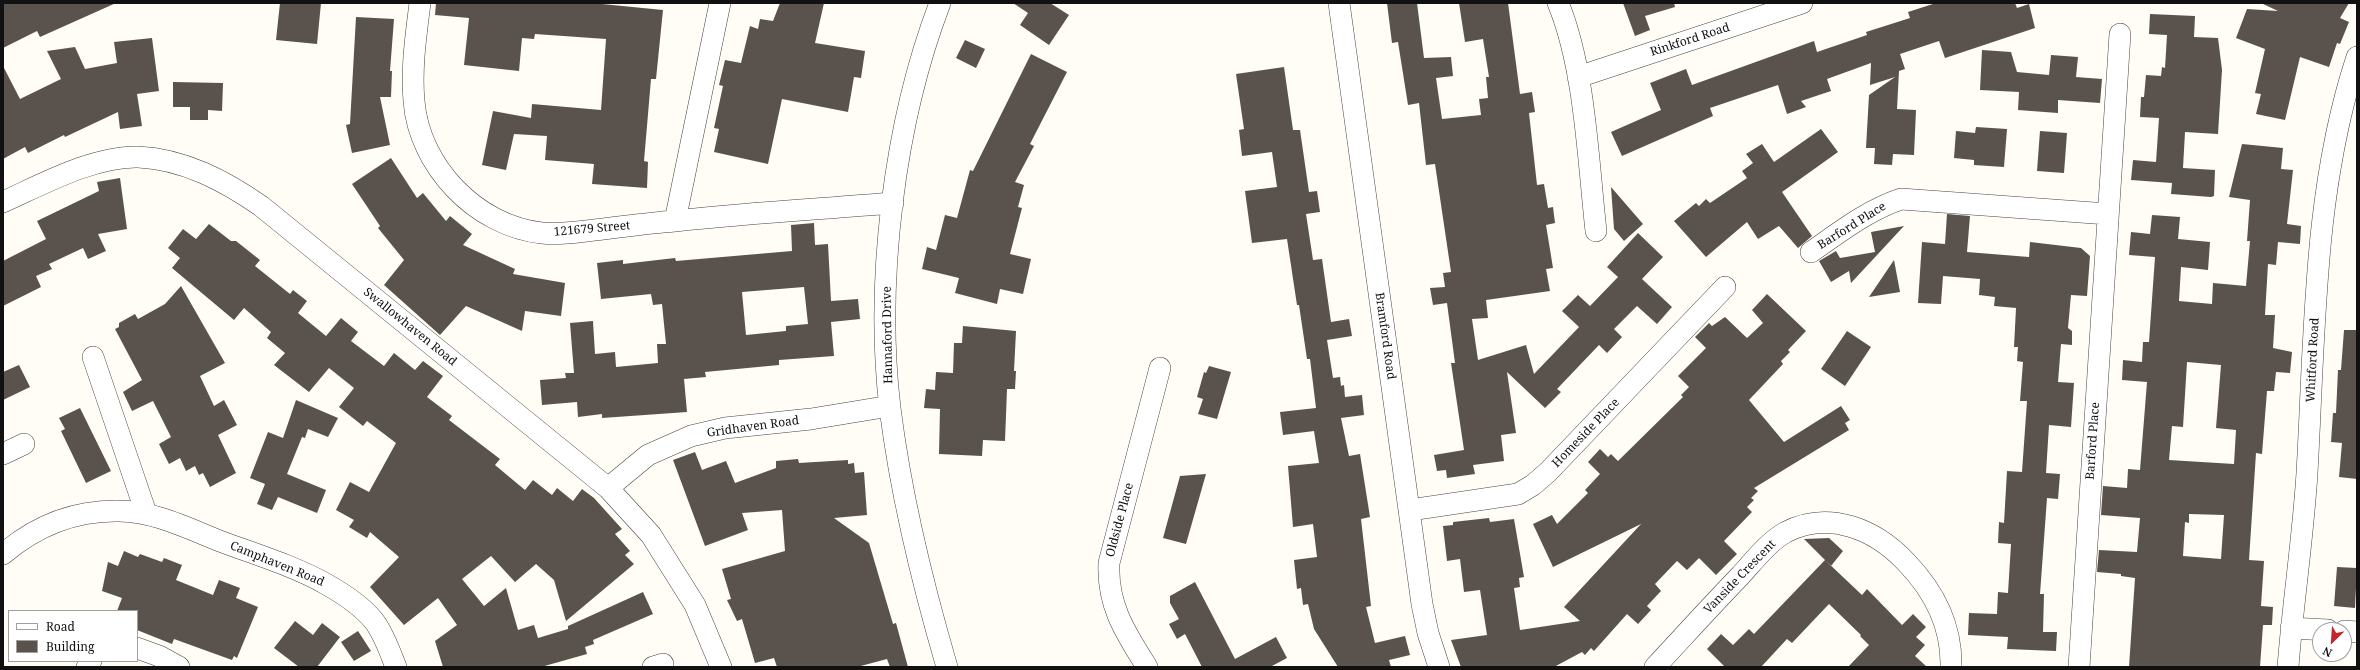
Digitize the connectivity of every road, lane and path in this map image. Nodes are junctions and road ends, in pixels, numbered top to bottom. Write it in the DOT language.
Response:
graph roads {
  1 [pos="420,3"];
  2 [pos="720,3"];
  3 [pos="940,3"];
  4 [pos="1339,3"];
  5 [pos="1558,3"];
  6 [pos="1802,3"];
  7 [pos="2120,34"];
  8 [pos="2357,57"];
  9 [pos="1578,77"];
  10 [pos="3,202"];
  11 [pos="893,203"];
  12 [pos="2108,214"];
  13 [pos="675,221"];
  14 [pos="1596,231"];
  15 [pos="1811,252"];
  16 [pos="1725,287"];
  17 [pos="93,357"];
  18 [pos="1160,368"];
  19 [pos="890,406"];
  20 [pos="24,444"];
  21 [pos="3,454"];
  22 [pos="608,488"];
  23 [pos="1410,510"];
  24 [pos="146,513"];
  25 [pos="3,554"];
  26 [pos="2291,628"];
  27 [pos="2312,629"];
  28 [pos="138,648"];
  29 [pos="179,667"];
  30 [pos="396,667"];
  31 [pos="721,667"];
  32 [pos="947,667"];
  33 [pos="1147,667"];
  34 [pos="1439,667"];
  35 [pos="1655,667"];
  36 [pos="1951,667"];
  37 [pos="2079,667"];
  38 [pos="2288,667"];
  1 -- 13 [label="street, 121679 Street"];
  2 -- 13 [label="street"];
  3 -- 11 [label="street, Hannaford Drive"];
  4 -- 23 [label="street, Bramford Road"];
  5 -- 9 [label="street"];
  6 -- 9 [label="street, Rinkford Road"];
  7 -- 12 [label="street, Barford Place"];
  8 -- 26 [label="street, Whitford Road"];
  9 -- 14 [label="street"];
  10 -- 22 [label="street, Swallowhaven Road"];
  11 -- 13 [label="street, 121679 Street"];
  11 -- 19 [label="street, Hannaford Drive"];
  12 -- 15 [label="street, Barford Place"];
  12 -- 37 [label="street, Barford Place"];
  16 -- 23 [label="street, Homeside Place"];
  17 -- 24 [label="street"];
  18 -- 33 [label="street, Oldside Place"];
  19 -- 22 [label="street, Gridhaven Road"];
  19 -- 32 [label="street, Hannaford Drive"];
  20 -- 21 [label="street"];
  22 -- 31 [label="street, Swallowhaven Road"];
  23 -- 34 [label="street, Bramford Road"];
  24 -- 25 [label="street, Camphaven Road"];
  24 -- 30 [label="street, Camphaven Road"];
  26 -- 27 [label="street"];
  26 -- 38 [label="street, Whitford Road"];
  28 -- 29 [label="street"];
  35 -- 36 [label="street, Vanside Crescent"];
}
